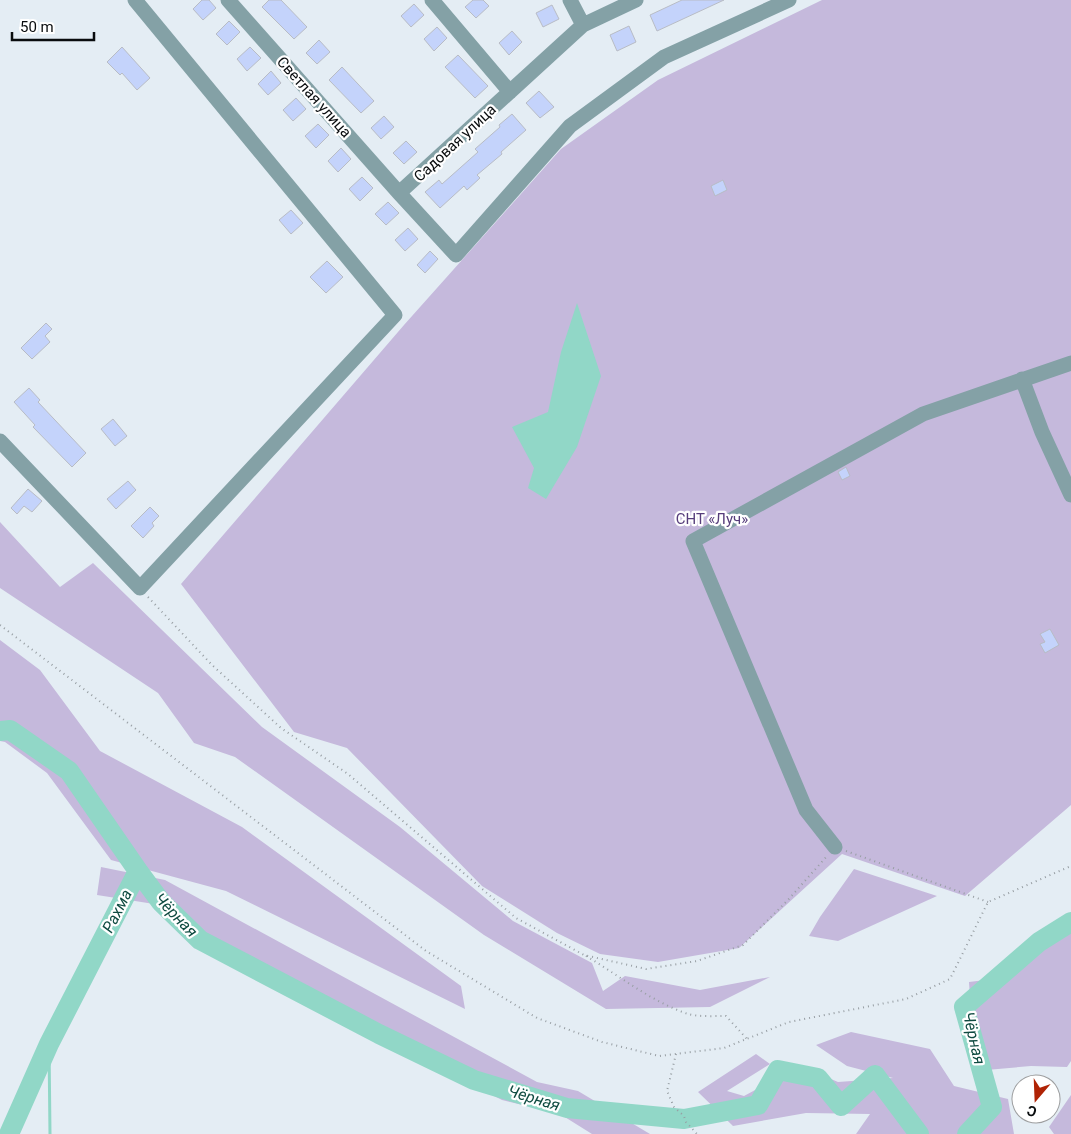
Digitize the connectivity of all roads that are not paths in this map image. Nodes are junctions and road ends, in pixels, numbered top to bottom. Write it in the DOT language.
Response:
graph roads {
  1 [pos="135,0"];
  2 [pos="228,0"];
  3 [pos="432,0"];
  4 [pos="570,0"];
  5 [pos="636,0"];
  6 [pos="789,0"];
  7 [pos="583,25"];
  8 [pos="510,92"];
  9 [pos="399,193"];
  10 [pos="1071,363"];
  11 [pos="1022,379"];
  12 [pos="0,441"];
  13 [pos="1071,495"];
  14 [pos="835,847"];
  1 -- 12 [label="street"];
  2 -- 9 [label="street, Светлая улица"];
  3 -- 8 [label="street"];
  4 -- 7 [label="street"];
  5 -- 7 [label="street, Садовая улица"];
  6 -- 9 [label="street, Светлая улица"];
  7 -- 8 [label="street, Садовая улица"];
  8 -- 9 [label="street, Садовая улица"];
  10 -- 11 [label="street"];
  11 -- 13 [label="street"];
  11 -- 14 [label="street"];
}
